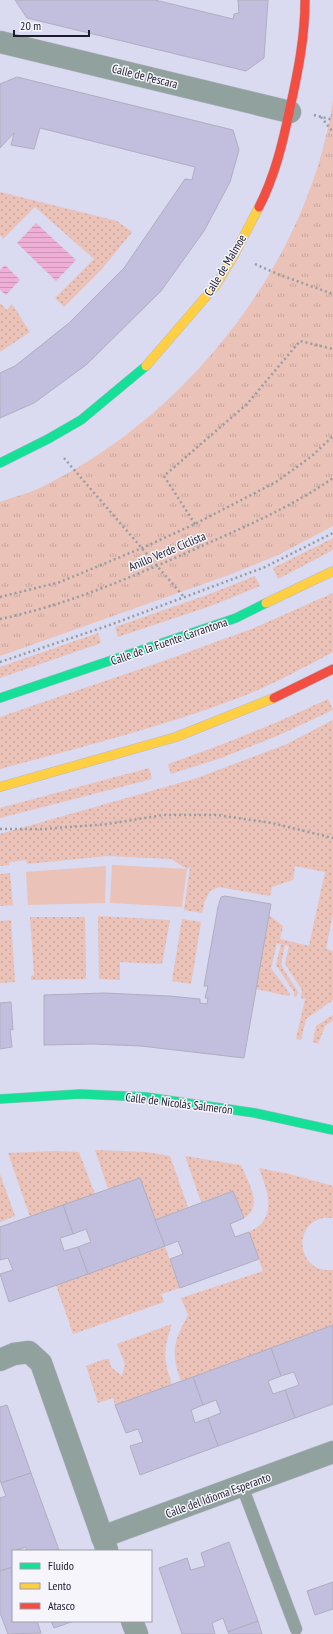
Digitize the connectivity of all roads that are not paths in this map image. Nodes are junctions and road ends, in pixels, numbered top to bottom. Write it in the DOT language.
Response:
graph roads {
  1 [pos="305,0"];
  2 [pos="0,42"];
  3 [pos="290,112"];
  4 [pos="0,463"];
  5 [pos="333,570"];
  6 [pos="333,669"];
  7 [pos="0,698"];
  8 [pos="0,786"];
  9 [pos="0,1099"];
  10 [pos="333,1130"];
  11 [pos="5,1352"];
  12 [pos="333,1452"];
  13 [pos="242,1486"];
  14 [pos="104,1544"];
  15 [pos="132,1622"];
  16 [pos="296,1629"];
  17 [pos="137,1634"];
  1 -- 3 [label="street, Calle de Malmoe"];
  2 -- 3 [label="street, Calle de Pescara"];
  3 -- 4 [label="street, Calle de Malmoe"];
  5 -- 7 [label="street, Calle de la Fuente Carrantona"];
  6 -- 8 [label="street"];
  9 -- 10 [label="street, Calle de Nicolás Salmerón"];
  11 -- 14 [label="street, Calle del Idioma Esperanto"];
  12 -- 13 [label="street, Calle del Idioma Esperanto"];
  13 -- 14 [label="street, Calle del Idioma Esperanto"];
  13 -- 16 [label="lane"];
  15 -- 17 [label="street"];
}
